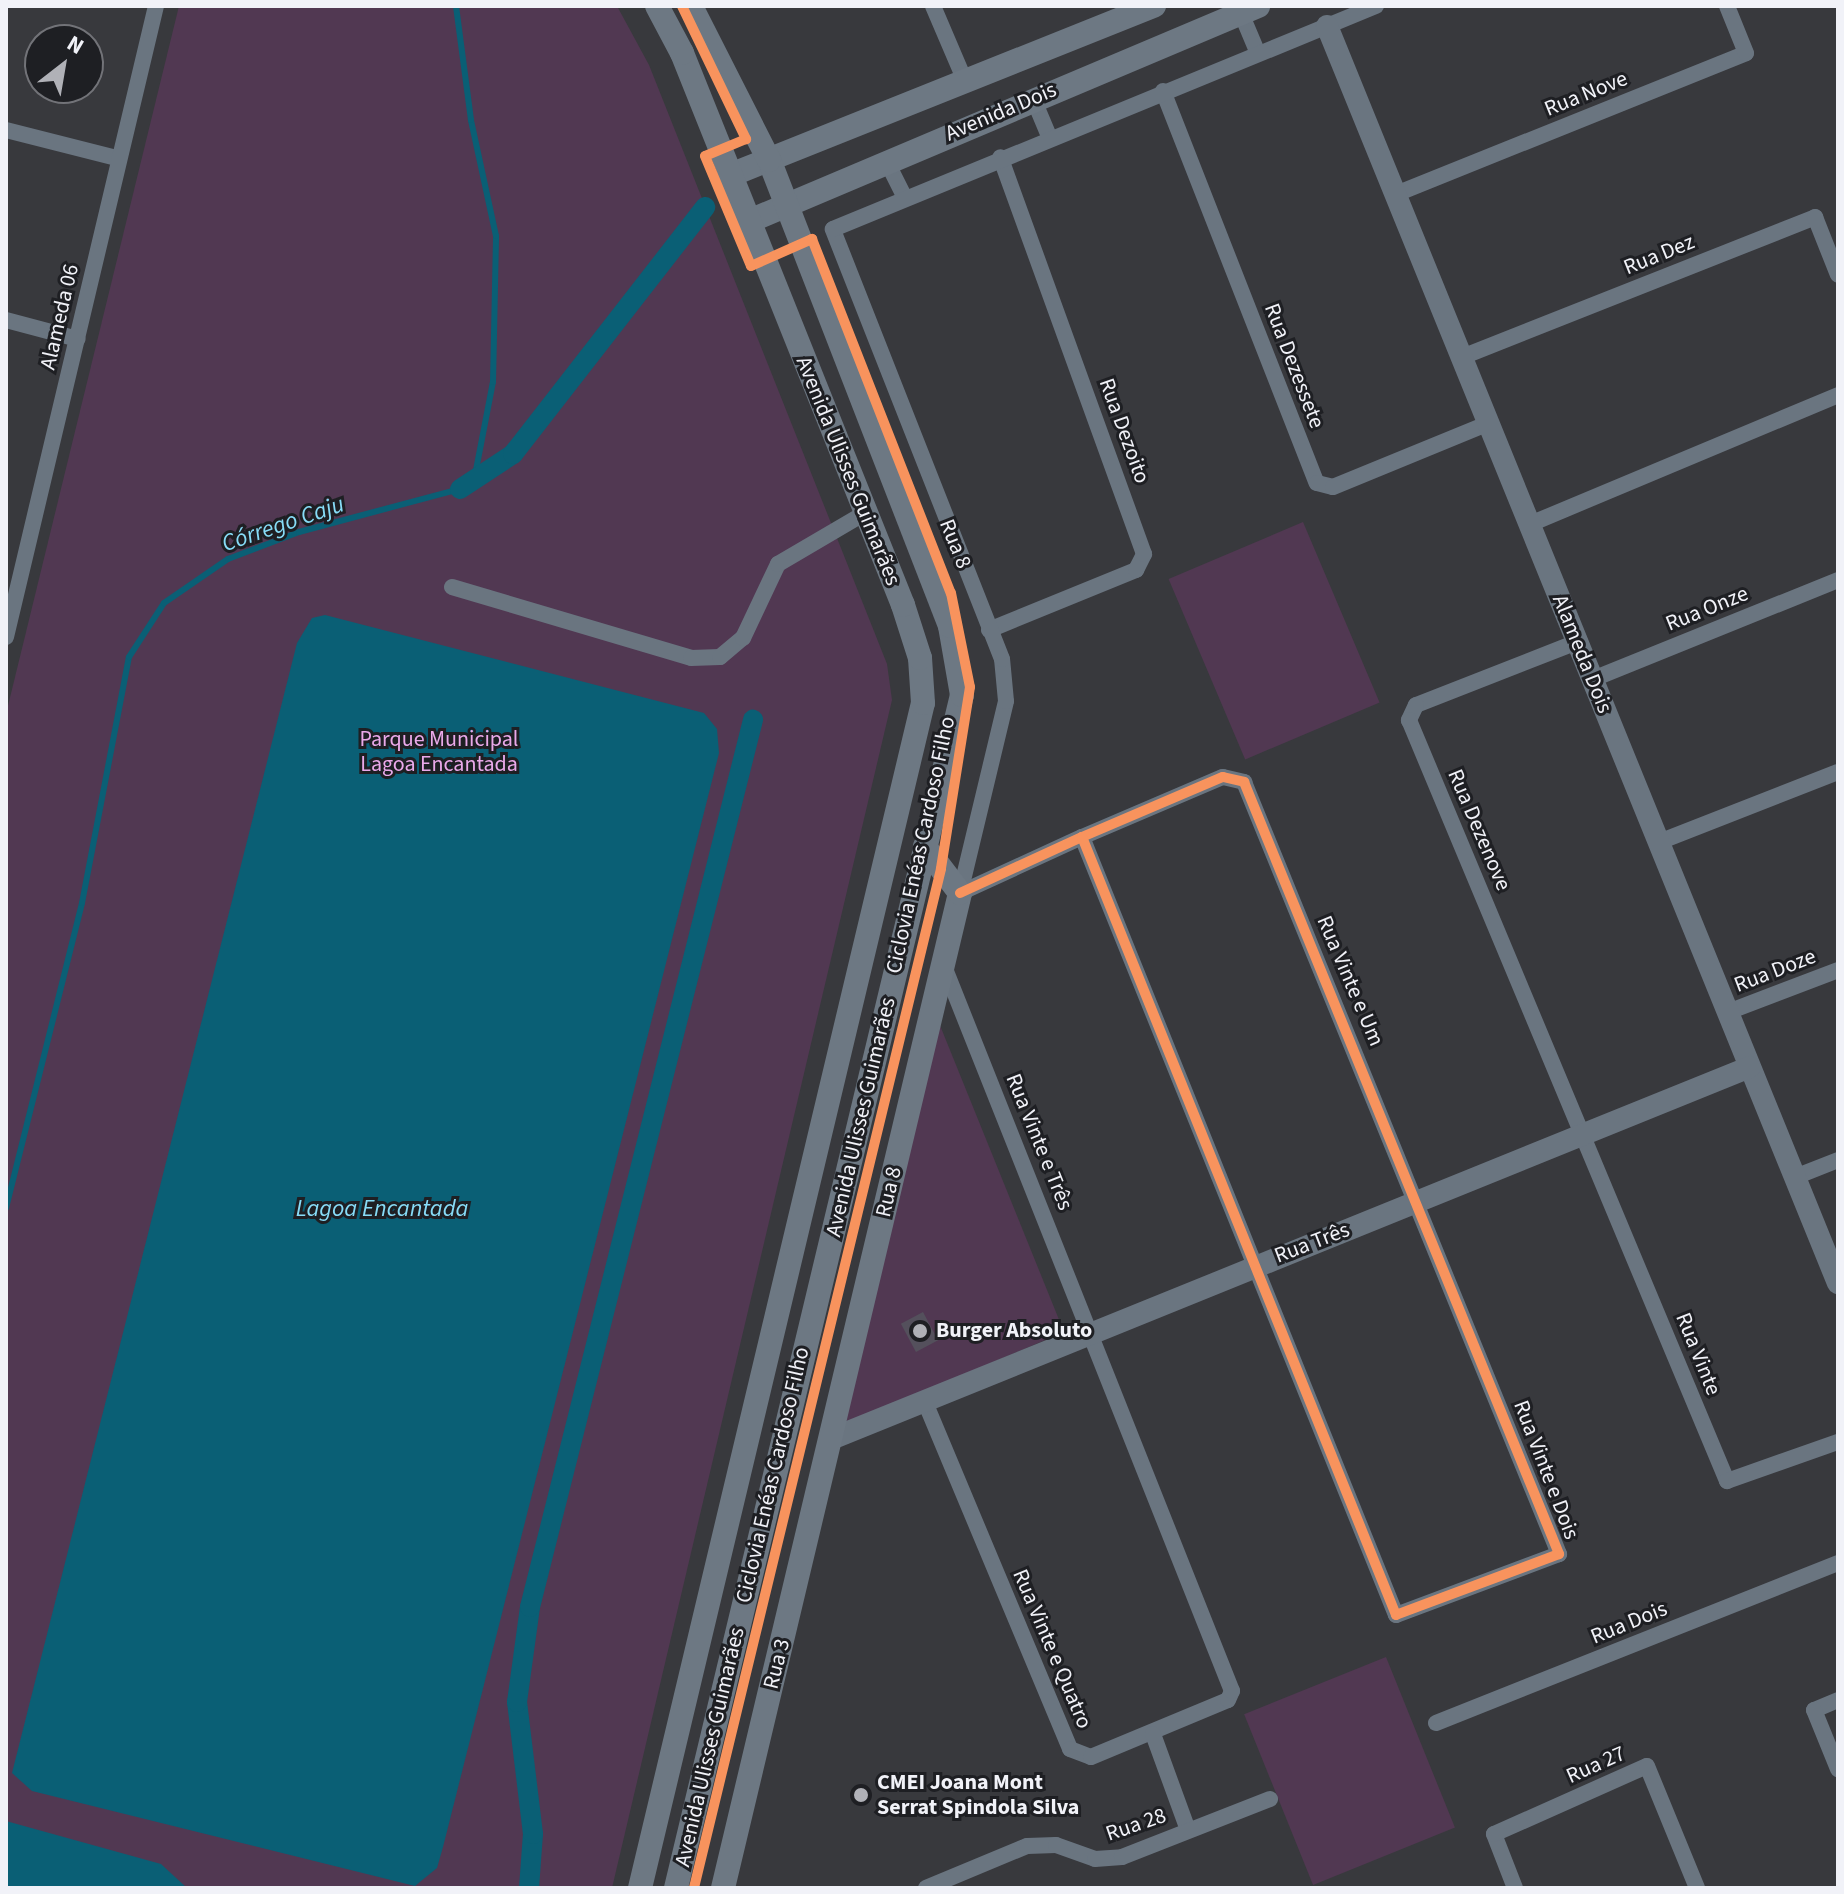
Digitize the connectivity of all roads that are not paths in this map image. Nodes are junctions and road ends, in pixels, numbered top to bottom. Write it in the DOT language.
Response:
graph roads {
  1 [pos="156,6"];
  2 [pos="657,6"];
  3 [pos="691,6"];
  4 [pos="933,6"];
  5 [pos="1154,6"];
  6 [pos="1376,6"];
  7 [pos="1727,6"];
  8 [pos="1250,9"];
  9 [pos="1327,26"];
  10 [pos="1257,51"];
  11 [pos="965,81"];
  12 [pos="1163,91"];
  13 [pos="1033,98"];
  14 [pos="6,130"];
  15 [pos="1049,136"];
  16 [pos="1000,157"];
  17 [pos="117,158"];
  18 [pos="769,160"];
  19 [pos="886,160"];
  20 [pos="728,176"];
  21 [pos="1396,194"];
  22 [pos="904,196"];
  23 [pos="786,203"];
  24 [pos="747,222"];
  25 [pos="1838,275"];
  26 [pos="6,320"];
  27 [pos="78,339"];
  28 [pos="1462,357"];
  29 [pos="1838,395"];
  30 [pos="1489,423"];
  31 [pos="865,513"];
  32 [pos="1530,524"];
  33 [pos="1838,580"];
  34 [pos="452,587"];
  35 [pos="989,630"];
  36 [pos="6,637"];
  37 [pos="1577,642"];
  38 [pos="1593,679"];
  39 [pos="1838,772"];
  40 [pos="1082,837"];
  41 [pos="1659,842"];
  42 [pos="925,847"];
  43 [pos="960,893"];
  44 [pos="943,964"];
  45 [pos="1838,970"];
  46 [pos="1728,1012"];
  47 [pos="1750,1067"];
  48 [pos="1583,1134"];
  49 [pos="1838,1160"];
  50 [pos="1795,1177"];
  51 [pos="1420,1202"];
  52 [pos="1256,1265"];
  53 [pos="1838,1283"];
  54 [pos="1093,1337"];
  55 [pos="925,1402"];
  56 [pos="831,1439"];
  57 [pos="1838,1442"];
  58 [pos="1838,1563"];
  59 [pos="1838,1700"];
  60 [pos="1436,1723"];
  61 [pos="1153,1734"];
  62 [pos="1838,1769"];
  63 [pos="1270,1799"];
  64 [pos="1188,1830"];
  65 [pos="640,1888"];
  66 [pos="676,1888"];
  67 [pos="723,1888"];
  68 [pos="926,1888"];
  69 [pos="1515,1888"];
  70 [pos="1697,1888"];
  1 -- 17 [label="street, Alameda 06"];
  2 -- 20 [label="main road, Avenida Ulisses Guimarães"];
  3 -- 18 [label="main road, Avenida Ulisses Guimarães"];
  4 -- 11 [label="street"];
  5 -- 11 [label="main road, Avenida Dois"];
  6 -- 9 [label="street, Rua 8"];
  7 -- 21 [label="street, Rua Nove"];
  8 -- 10 [label="street"];
  8 -- 13 [label="main road, Avenida Dois"];
  9 -- 10 [label="street, Rua 8"];
  9 -- 21 [label="street, Alameda Dois"];
  10 -- 12 [label="street, Rua 8"];
  11 -- 18 [label="main road, Avenida Dois"];
  12 -- 15 [label="street, Rua 8"];
  12 -- 30 [label="street, Rua Dezessete"];
  13 -- 15 [label="street"];
  13 -- 19 [label="main road, Avenida Dois"];
  14 -- 17 [label="street"];
  15 -- 16 [label="street, Rua 8"];
  16 -- 22 [label="street, Rua 8"];
  16 -- 35 [label="street, Rua Dezoito"];
  17 -- 27 [label="street, Alameda 06"];
  18 -- 20 [label="main road, Avenida Dois"];
  18 -- 23 [label="main road, Avenida Ulisses Guimarães"];
  19 -- 22 [label="street"];
  19 -- 23 [label="main road, Avenida Dois"];
  20 -- 24 [label="main road, Avenida Ulisses Guimarães"];
  21 -- 28 [label="street, Alameda Dois"];
  22 -- 35 [label="street, Rua 8"];
  23 -- 24 [label="main road, Avenida Dois"];
  23 -- 42 [label="main road, Avenida Ulisses Guimarães"];
  24 -- 31 [label="main road, Avenida Ulisses Guimarães"];
  25 -- 28 [label="street, Rua Dez"];
  26 -- 27 [label="street"];
  27 -- 36 [label="street, Alameda 06"];
  28 -- 30 [label="street, Alameda Dois"];
  29 -- 32 [label="street"];
  30 -- 32 [label="street, Alameda Dois"];
  31 -- 34 [label="street"];
  31 -- 65 [label="main road, Avenida Ulisses Guimarães"];
  32 -- 37 [label="street, Alameda Dois"];
  33 -- 38 [label="street, Rua Onze"];
  35 -- 43 [label="street, Rua 8"];
  37 -- 38 [label="street, Alameda Dois"];
  37 -- 48 [label="street, Rua Dezenove"];
  38 -- 41 [label="street, Alameda Dois"];
  39 -- 41 [label="street"];
  40 -- 43 [label="street"];
  40 -- 51 [label="street, Rua Vinte e Um"];
  40 -- 52 [label="street"];
  41 -- 46 [label="street, Alameda Dois"];
  42 -- 43 [label="main road"];
  42 -- 66 [label="main road, Avenida Ulisses Guimarães"];
  43 -- 44 [label="main road, Rua 8"];
  44 -- 54 [label="street, Rua Vinte e Três"];
  44 -- 56 [label="main road, Rua 8"];
  45 -- 46 [label="street, Rua Doze"];
  46 -- 47 [label="street, Alameda Dois"];
  47 -- 48 [label="street, Rua Três"];
  47 -- 50 [label="street, Alameda Dois"];
  48 -- 51 [label="street, Rua Três"];
  48 -- 57 [label="street, Rua Vinte"];
  49 -- 50 [label="street"];
  50 -- 53 [label="street, Alameda Dois"];
  51 -- 52 [label="street, Rua Três"];
  51 -- 52 [label="street, Rua Vinte e Dois"];
  52 -- 54 [label="street, Rua Três"];
  54 -- 55 [label="street, Rua Três"];
  54 -- 61 [label="street, Rua Vinte e Quatro"];
  55 -- 56 [label="street, Rua Três"];
  55 -- 61 [label="street, Rua Vinte e Quatro"];
  56 -- 67 [label="main road, Rua 3"];
  58 -- 60 [label="street, Rua Dois"];
  59 -- 62 [label="street"];
  61 -- 64 [label="street"];
  63 -- 64 [label="street, Rua 28"];
  64 -- 68 [label="street, Rua 28"];
  69 -- 70 [label="street, Rua 27"];
}
